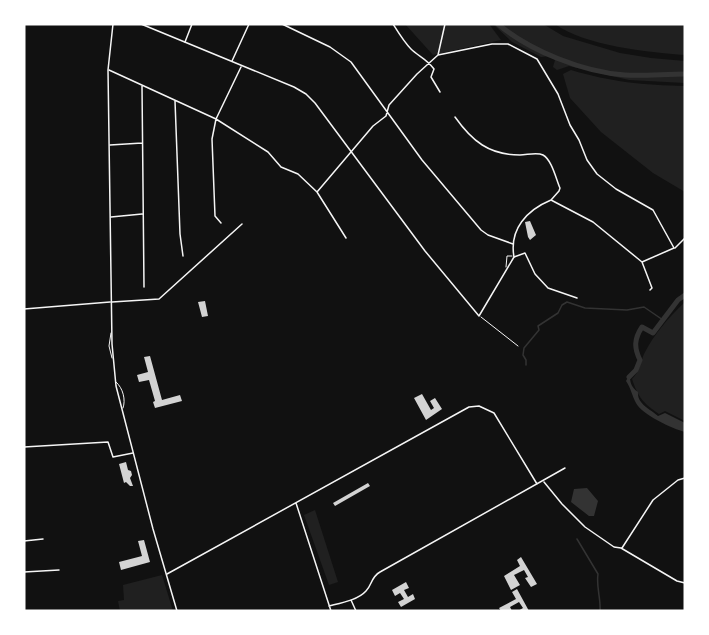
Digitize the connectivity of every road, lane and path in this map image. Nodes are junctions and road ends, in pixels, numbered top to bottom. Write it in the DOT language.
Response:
graph roads {
  1 [pos="113,24"];
  2 [pos="141,24"];
  3 [pos="192,24"];
  4 [pos="249,24"];
  5 [pos="282,24"];
  6 [pos="393,24"];
  7 [pos="445,24"];
  8 [pos="185,43"];
  9 [pos="438,55"];
  10 [pos="232,62"];
  11 [pos="429,63"];
  12 [pos="242,66"];
  13 [pos="108,70"];
  14 [pos="142,85"];
  15 [pos="440,92"];
  16 [pos="175,100"];
  17 [pos="388,111"];
  18 [pos="455,117"];
  19 [pos="216,119"];
  20 [pos="142,143"];
  21 [pos="110,145"];
  22 [pos="352,152"];
  23 [pos="316,192"];
  24 [pos="551,200"];
  25 [pos="143,214"];
  26 [pos="110,217"];
  27 [pos="220,223"];
  28 [pos="242,224"];
  29 [pos="346,238"];
  30 [pos="685,238"];
  31 [pos="513,244"];
  32 [pos="674,248"];
  33 [pos="183,256"];
  34 [pos="514,257"];
  35 [pos="642,262"];
  36 [pos="507,270"];
  37 [pos="144,286"];
  38 [pos="650,290"];
  39 [pos="577,298"];
  40 [pos="111,302"];
  41 [pos="24,309"];
  42 [pos="479,316"];
  43 [pos="518,346"];
  44 [pos="24,447"];
  45 [pos="133,453"];
  46 [pos="565,468"];
  47 [pos="685,478"];
  48 [pos="543,481"];
  49 [pos="537,483"];
  50 [pos="296,503"];
  51 [pos="43,539"];
  52 [pos="24,541"];
  53 [pos="621,548"];
  54 [pos="59,570"];
  55 [pos="24,572"];
  56 [pos="166,575"];
  57 [pos="685,582"];
  58 [pos="351,600"];
  59 [pos="329,606"];
  60 [pos="177,611"];
  61 [pos="331,611"];
  62 [pos="356,611"];
  1 -- 13 [label="street"];
  2 -- 8 [label="street"];
  3 -- 8 [label="street"];
  4 -- 10 [label="street"];
  5 -- 17 [label="street"];
  6 -- 11 [label="street"];
  7 -- 9 [label="street"];
  8 -- 10 [label="street"];
  9 -- 11 [label="street"];
  9 -- 32 [label="street"];
  10 -- 12 [label="street"];
  11 -- 15 [label="street"];
  11 -- 17 [label="street"];
  12 -- 19 [label="street"];
  12 -- 22 [label="street"];
  13 -- 14 [label="street"];
  13 -- 21 [label="street"];
  14 -- 16 [label="street"];
  14 -- 20 [label="street"];
  16 -- 19 [label="street"];
  16 -- 33 [label="street"];
  17 -- 22 [label="street"];
  17 -- 31 [label="street"];
  18 -- 24 [label="street"];
  19 -- 23 [label="street"];
  19 -- 27 [label="street"];
  20 -- 21 [label="street"];
  20 -- 25 [label="street"];
  21 -- 26 [label="street"];
  22 -- 23 [label="street"];
  22 -- 42 [label="street"];
  23 -- 29 [label="street"];
  24 -- 31 [label="street"];
  24 -- 35 [label="street"];
  25 -- 26 [label="street"];
  25 -- 37 [label="street"];
  26 -- 40 [label="street"];
  28 -- 40 [label="street"];
  30 -- 32 [label="street"];
  31 -- 34 [label="street"];
  32 -- 35 [label="street"];
  34 -- 36 [label="street"];
  34 -- 36 [label="lane"];
  34 -- 39 [label="street"];
  35 -- 38 [label="street"];
  36 -- 42 [label="street"];
  40 -- 41 [label="street"];
  40 -- 45 [label="street"];
  42 -- 43 [label="lane"];
  44 -- 45 [label="street"];
  45 -- 56 [label="street"];
  46 -- 48 [label="street"];
  47 -- 53 [label="street"];
  48 -- 49 [label="street"];
  48 -- 53 [label="street"];
  49 -- 50 [label="street"];
  49 -- 58 [label="street"];
  50 -- 56 [label="street"];
  50 -- 59 [label="street"];
  51 -- 52 [label="street"];
  53 -- 57 [label="street"];
  54 -- 55 [label="street"];
  56 -- 60 [label="street"];
  58 -- 59 [label="street"];
  58 -- 62 [label="street"];
  59 -- 61 [label="street"];
}
